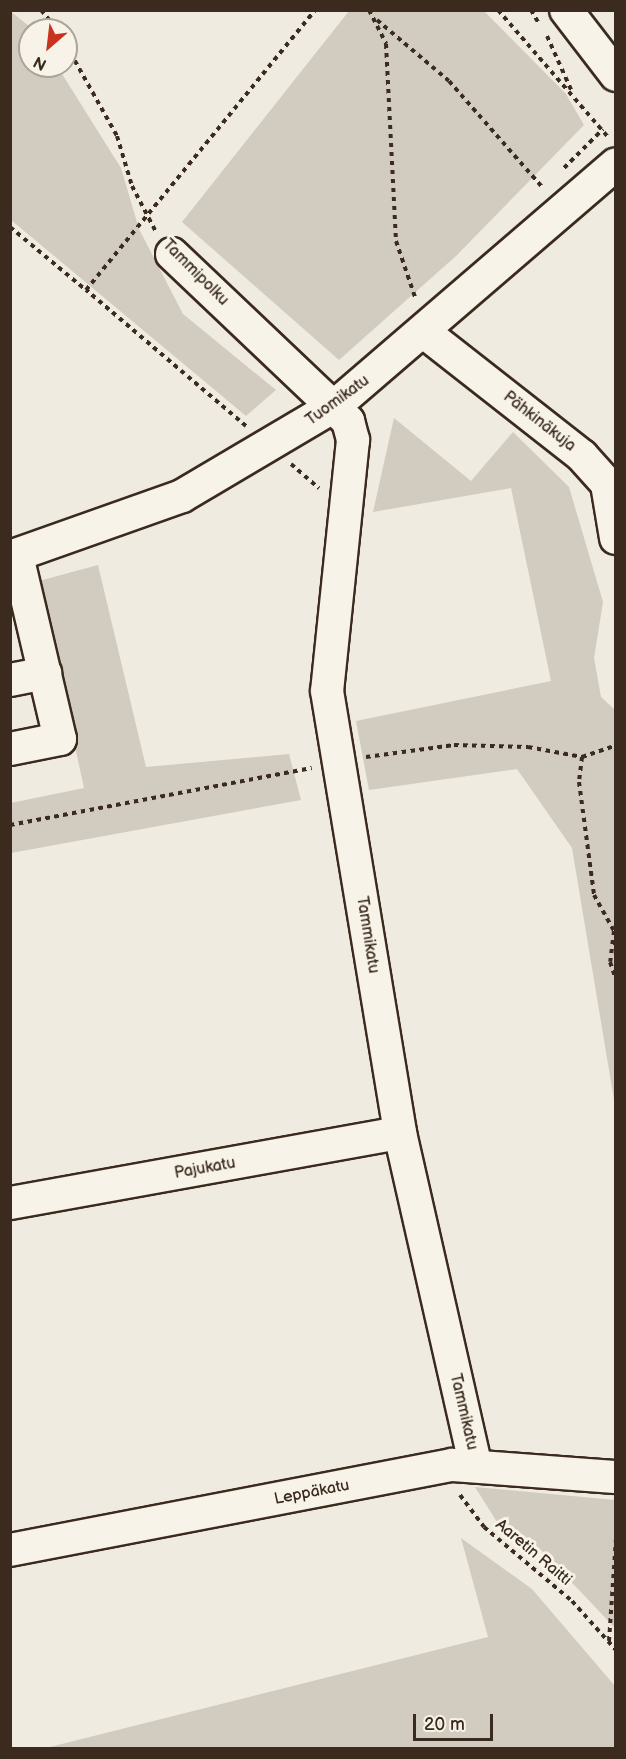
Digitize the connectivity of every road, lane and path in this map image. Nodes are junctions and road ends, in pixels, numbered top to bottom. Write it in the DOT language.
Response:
graph roads {
  1 [pos="369,10"];
  2 [pos="498,10"];
  3 [pos="531,10"];
  4 [pos="566,10"];
  5 [pos="377,19"];
  6 [pos="78,66"];
  7 [pos="615,75"];
  8 [pos="574,95"];
  9 [pos="615,148"];
  10 [pos="615,164"];
  11 [pos="543,188"];
  12 [pos="10,227"];
  13 [pos="172,254"];
  14 [pos="86,290"];
  15 [pos="420,318"];
  16 [pos="336,405"];
  17 [pos="582,456"];
  18 [pos="615,465"];
  19 [pos="615,538"];
  20 [pos="14,556"];
  21 [pos="20,608"];
  22 [pos="45,673"];
  23 [pos="10,680"];
  24 [pos="615,745"];
  25 [pos="10,749"];
  26 [pos="582,757"];
  27 [pos="329,764"];
  28 [pos="10,825"];
  29 [pos="615,980"];
  30 [pos="400,1133"];
  31 [pos="10,1203"];
  32 [pos="463,1464"];
  33 [pos="615,1477"];
  34 [pos="615,1539"];
  35 [pos="10,1550"];
  36 [pos="609,1642"];
  37 [pos="615,1650"];
  1 -- 5 [label="path"];
  2 -- 8 [label="path"];
  3 -- 8 [label="path"];
  4 -- 7 [label="street"];
  5 -- 11 [label="path"];
  5 -- 15 [label="path"];
  6 -- 13 [label="path, Tammipolku"];
  8 -- 9 [label="path"];
  10 -- 15 [label="street, Tuomikatu"];
  12 -- 14 [label="path"];
  13 -- 16 [label="street, Tammipolku"];
  15 -- 16 [label="street, Tuomikatu"];
  15 -- 17 [label="street, Pähkinäkuja"];
  16 -- 20 [label="street, Tuomikatu"];
  16 -- 27 [label="street, Tammikatu"];
  17 -- 18 [label="street"];
  17 -- 19 [label="street, Pähkinäkuja"];
  20 -- 21 [label="street"];
  21 -- 22 [label="street"];
  22 -- 23 [label="street"];
  22 -- 25 [label="street"];
  24 -- 26 [label="path"];
  26 -- 27 [label="path"];
  26 -- 29 [label="path"];
  27 -- 28 [label="path"];
  27 -- 30 [label="street, Tammikatu"];
  30 -- 31 [label="street, Pajukatu"];
  30 -- 32 [label="street, Tammikatu"];
  32 -- 33 [label="street, Leppäkatu"];
  32 -- 35 [label="street, Leppäkatu"];
  32 -- 36 [label="path, Aaretin Raitti"];
  34 -- 36 [label="path"];
  36 -- 37 [label="path, Aaretin Raitti"];
}
